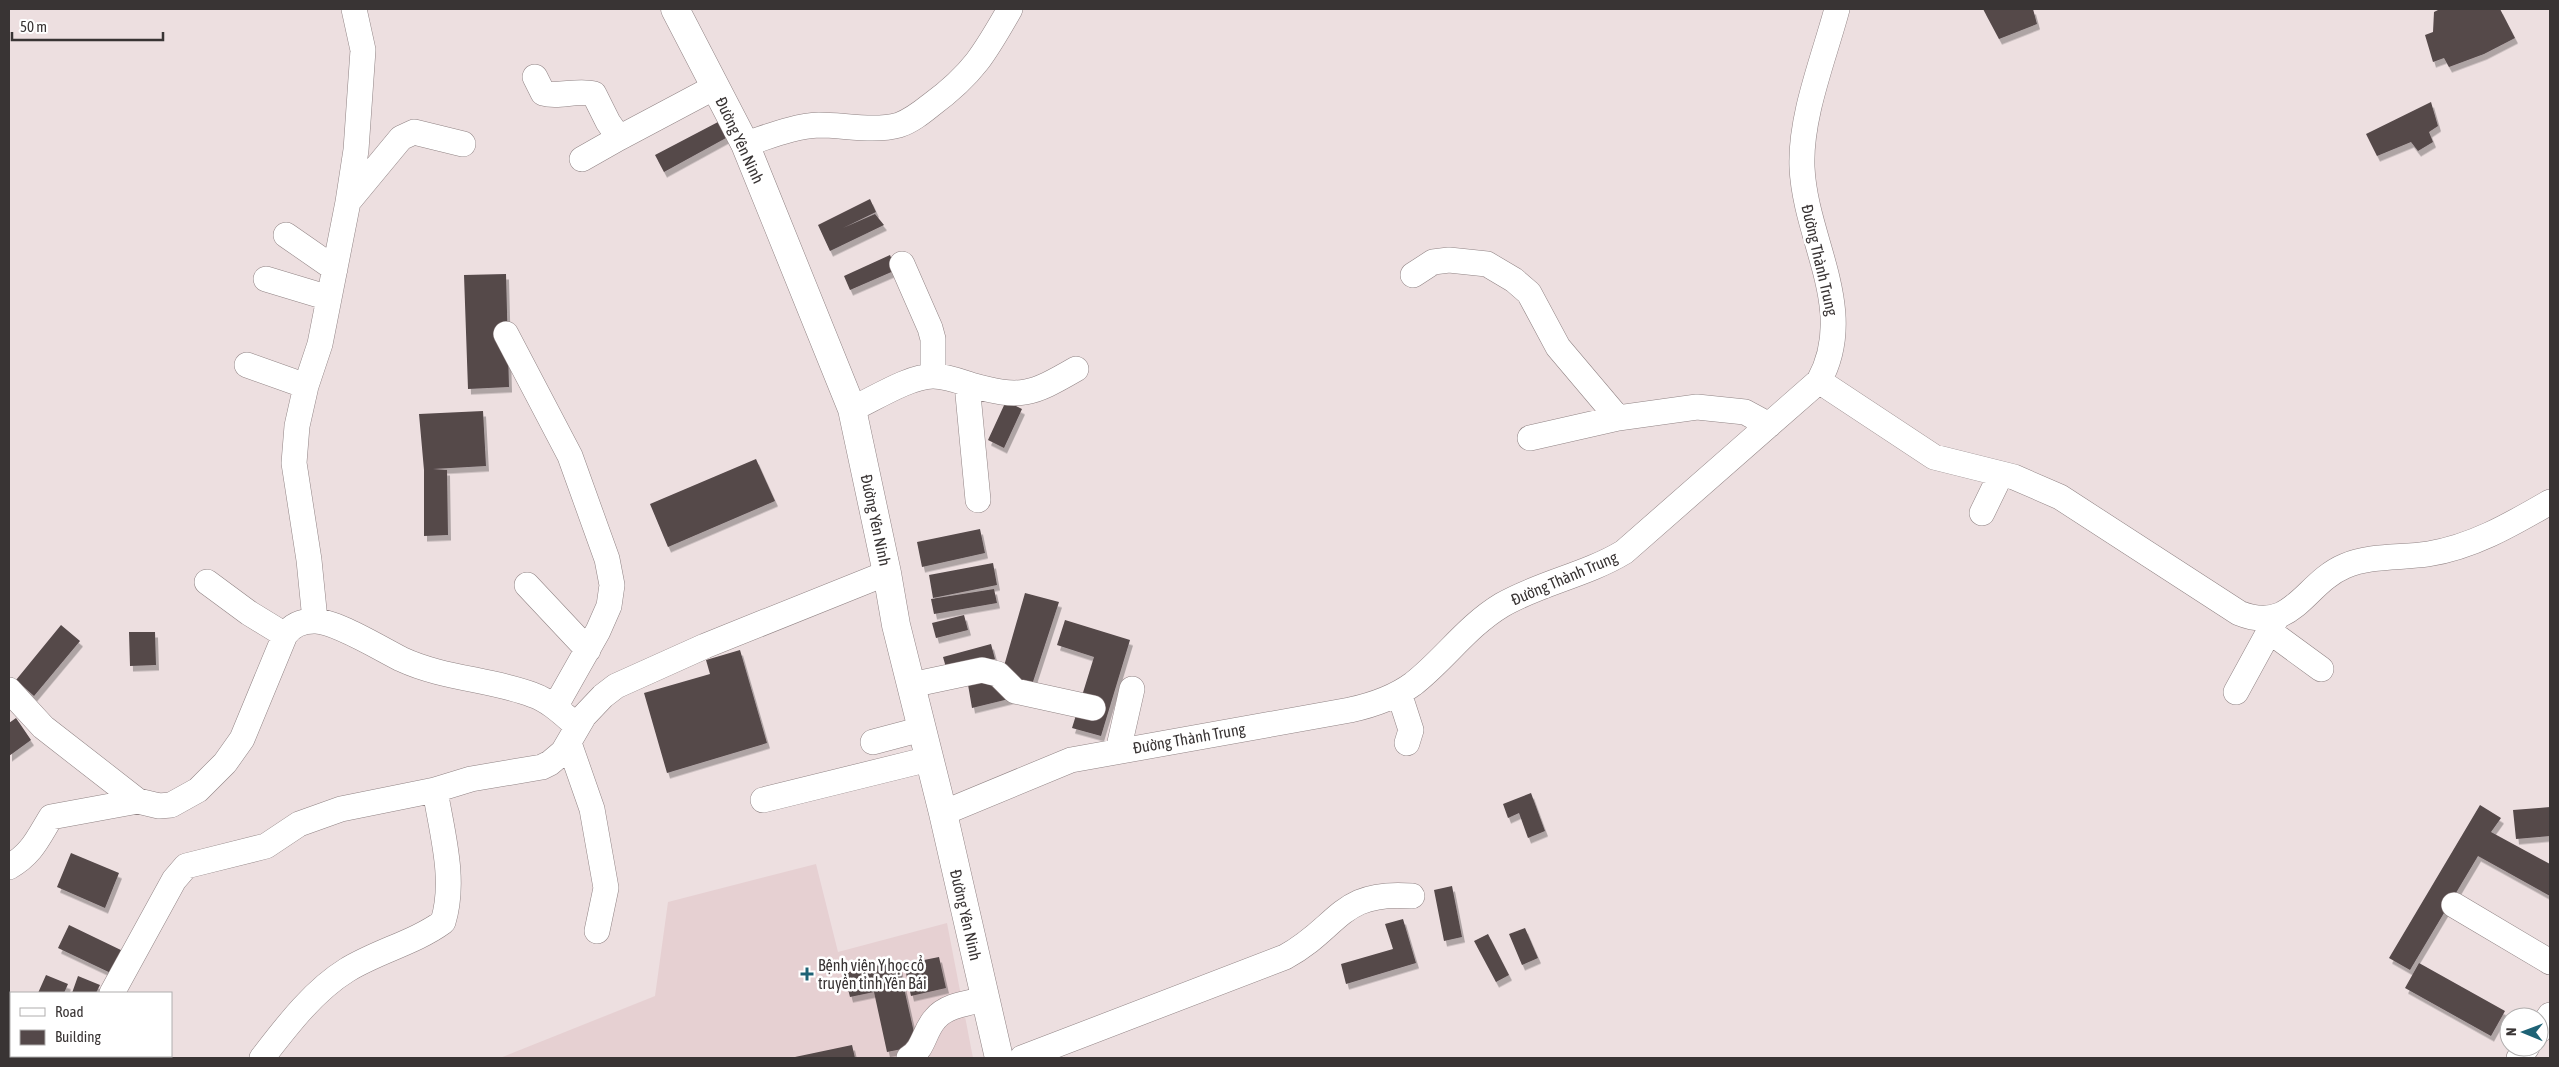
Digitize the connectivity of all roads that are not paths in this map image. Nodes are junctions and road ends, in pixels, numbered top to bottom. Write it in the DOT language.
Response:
graph roads {
  1 [pos="354,9"];
  2 [pos="675,9"];
  3 [pos="1010,9"];
  4 [pos="1838,9"];
  5 [pos="535,76"];
  6 [pos="715,87"];
  7 [pos="619,138"];
  8 [pos="463,144"];
  9 [pos="745,144"];
  10 [pos="582,159"];
  11 [pos="348,202"];
  12 [pos="286,235"];
  13 [pos="902,264"];
  14 [pos="335,268"];
  15 [pos="1413,275"];
  16 [pos="266,279"];
  17 [pos="329,298"];
  18 [pos="506,334"];
  19 [pos="247,365"];
  20 [pos="1076,370"];
  21 [pos="933,376"];
  22 [pos="1819,381"];
  23 [pos="966,384"];
  24 [pos="306,386"];
  25 [pos="852,410"];
  26 [pos="1618,418"];
  27 [pos="1769,426"];
  28 [pos="1530,438"];
  29 [pos="2001,474"];
  30 [pos="978,500"];
  31 [pos="2550,502"];
  32 [pos="1982,513"];
  33 [pos="888,573"];
  34 [pos="207,582"];
  35 [pos="527,584"];
  36 [pos="315,620"];
  37 [pos="2273,624"];
  38 [pos="284,634"];
  39 [pos="588,650"];
  40 [pos="2321,669"];
  41 [pos="911,685"];
  42 [pos="1132,689"];
  43 [pos="9,690"];
  44 [pos="2236,692"];
  45 [pos="1399,693"];
  46 [pos="555,707"];
  47 [pos="1093,708"];
  48 [pos="922,729"];
  49 [pos="573,734"];
  50 [pos="873,742"];
  51 [pos="1407,743"];
  52 [pos="1118,751"];
  53 [pos="930,759"];
  54 [pos="435,790"];
  55 [pos="763,800"];
  56 [pos="138,802"];
  57 [pos="943,813"];
  58 [pos="9,867"];
  59 [pos="1412,896"];
  60 [pos="2454,904"];
  61 [pos="597,931"];
  62 [pos="2550,962"];
  63 [pos="113,992"];
  64 [pos="985,998"];
  65 [pos="262,1058"];
  66 [pos="910,1058"];
  67 [pos="999,1058"];
  68 [pos="1022,1058"];
  1 -- 11 [label="street"];
  2 -- 6 [label="main road, Đường Yên Ninh"];
  3 -- 9 [label="street"];
  4 -- 22 [label="street, Đường Thành Trung"];
  5 -- 7 [label="street"];
  6 -- 7 [label="street"];
  6 -- 9 [label="main road, Đường Yên Ninh"];
  7 -- 10 [label="street"];
  8 -- 11 [label="street"];
  9 -- 25 [label="main road, Đường Yên Ninh"];
  11 -- 14 [label="street"];
  12 -- 14 [label="street"];
  13 -- 21 [label="street"];
  14 -- 17 [label="street"];
  15 -- 26 [label="street"];
  16 -- 17 [label="street"];
  17 -- 24 [label="street"];
  18 -- 39 [label="street"];
  19 -- 24 [label="street"];
  20 -- 23 [label="street"];
  21 -- 23 [label="street"];
  21 -- 25 [label="street"];
  22 -- 27 [label="street, Đường Thành Trung"];
  22 -- 29 [label="street"];
  23 -- 30 [label="street"];
  24 -- 36 [label="street"];
  25 -- 33 [label="main road, Đường Yên Ninh"];
  26 -- 27 [label="street"];
  26 -- 28 [label="street"];
  27 -- 45 [label="street, Đường Thành Trung"];
  29 -- 32 [label="street"];
  29 -- 37 [label="street"];
  31 -- 37 [label="street"];
  33 -- 41 [label="main road, Đường Yên Ninh"];
  33 -- 49 [label="street"];
  34 -- 38 [label="street"];
  35 -- 39 [label="street"];
  36 -- 38 [label="street"];
  36 -- 46 [label="street"];
  37 -- 40 [label="street"];
  37 -- 44 [label="street"];
  38 -- 56 [label="street"];
  39 -- 46 [label="street"];
  41 -- 47 [label="street"];
  41 -- 48 [label="main road, Đường Yên Ninh"];
  42 -- 52 [label="street"];
  43 -- 56 [label="street"];
  45 -- 51 [label="street"];
  45 -- 52 [label="street, Đường Thành Trung"];
  46 -- 49 [label="street"];
  48 -- 50 [label="street"];
  48 -- 53 [label="main road, Đường Yên Ninh"];
  49 -- 54 [label="street"];
  49 -- 61 [label="street"];
  52 -- 57 [label="street, Đường Thành Trung"];
  53 -- 55 [label="street"];
  53 -- 57 [label="main road, Đường Yên Ninh"];
  54 -- 63 [label="street"];
  54 -- 65 [label="street"];
  56 -- 58 [label="street"];
  57 -- 64 [label="main road, Đường Yên Ninh"];
  59 -- 68 [label="street"];
  60 -- 62 [label="street"];
  64 -- 66 [label="street"];
  64 -- 67 [label="main road, Đường Yên Ninh"];
}
